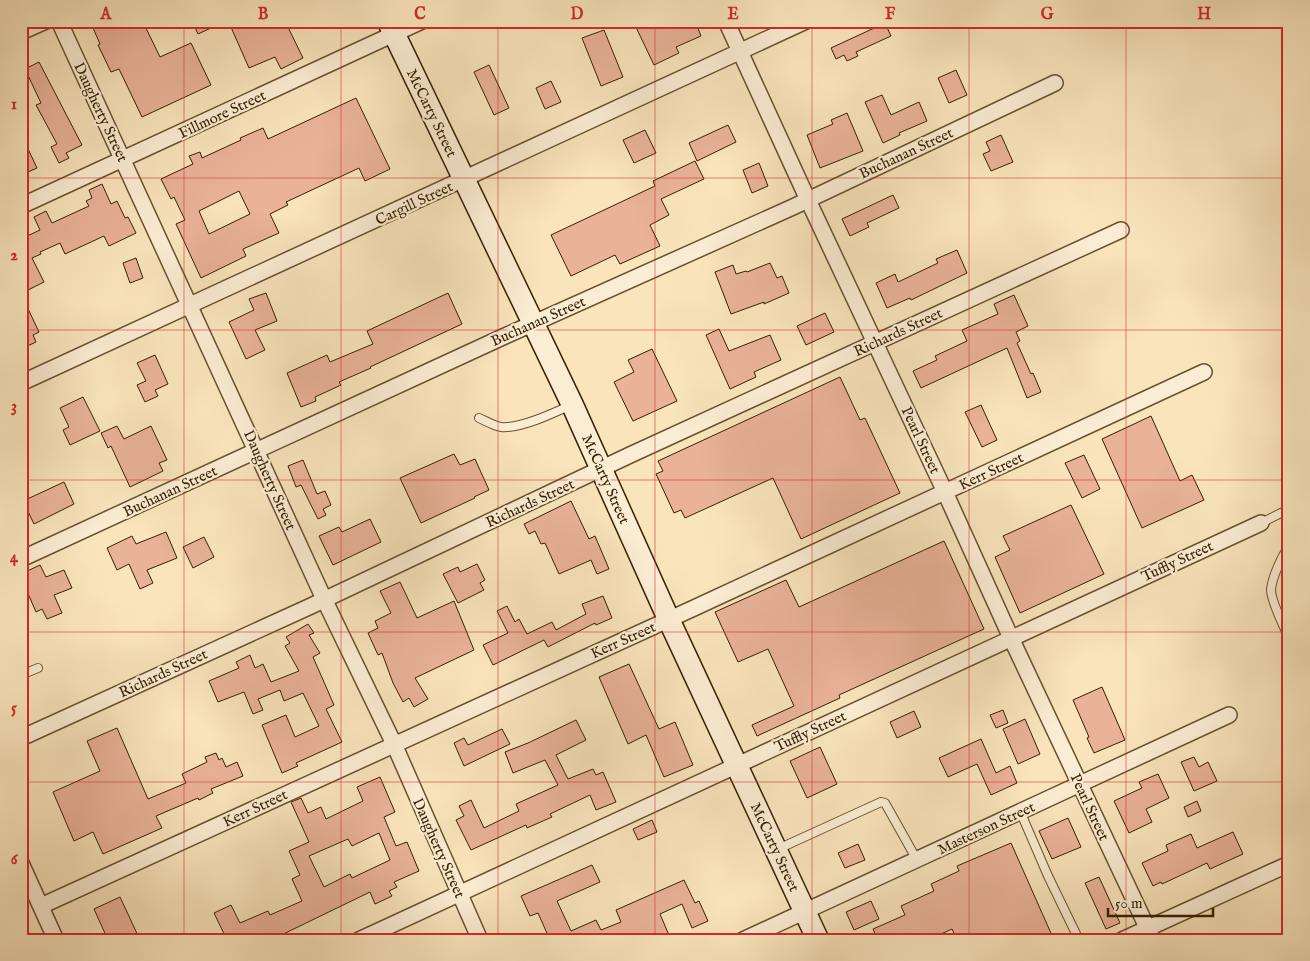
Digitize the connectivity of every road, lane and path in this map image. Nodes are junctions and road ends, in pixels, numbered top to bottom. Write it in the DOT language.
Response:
graph roads {
  1 [pos="46,21"];
  2 [pos="59,21"];
  3 [pos="422,21"];
  4 [pos="726,21"];
  5 [pos="806,21"];
  6 [pos="391,28"];
  7 [pos="21,32"];
  8 [pos="740,52"];
  9 [pos="1054,83"];
  10 [pos="124,160"];
  11 [pos="465,180"];
  12 [pos="808,200"];
  13 [pos="21,206"];
  14 [pos="1121,230"];
  15 [pos="189,306"];
  16 [pos="534,323"];
  17 [pos="875,342"];
  18 [pos="1204,372"];
  19 [pos="21,383"];
  20 [pos="572,404"];
  21 [pos="479,418"];
  22 [pos="257,451"];
  23 [pos="601,469"];
  24 [pos="945,492"];
  25 [pos="1289,509"];
  26 [pos="1261,523"];
  27 [pos="1289,546"];
  28 [pos="21,559"];
  29 [pos="324,599"];
  30 [pos="669,620"];
  31 [pos="1011,638"];
  32 [pos="1289,638"];
  33 [pos="38,668"];
  34 [pos="21,675"];
  35 [pos="1229,715"];
  36 [pos="21,738"];
  37 [pos="394,744"];
  38 [pos="736,765"];
  39 [pos="1079,784"];
  40 [pos="1020,811"];
  41 [pos="776,850"];
  42 [pos="917,860"];
  43 [pos="21,863"];
  44 [pos="1289,864"];
  45 [pos="459,894"];
  46 [pos="41,906"];
  47 [pos="805,911"];
  48 [pos="1150,934"];
  49 [pos="56,940"];
  50 [pos="359,940"];
  51 [pos="480,940"];
  52 [pos="743,940"];
  53 [pos="818,940"];
  54 [pos="1079,940"];
  55 [pos="1122,940"];
  1 -- 7 [label="street"];
  2 -- 10 [label="street, Daugherty Street"];
  3 -- 6 [label="street, Fillmore Street"];
  4 -- 8 [label="street, Pearl Street"];
  5 -- 8 [label="street, Cargill Street"];
  6 -- 10 [label="street, Fillmore Street"];
  6 -- 11 [label="main road, McCarty Street"];
  8 -- 11 [label="street, Cargill Street"];
  8 -- 12 [label="street, Pearl Street"];
  9 -- 12 [label="street, Buchanan Street"];
  10 -- 13 [label="street, Fillmore Street"];
  10 -- 15 [label="street, Daugherty Street"];
  11 -- 15 [label="street, Cargill Street"];
  11 -- 16 [label="main road, McCarty Street"];
  12 -- 16 [label="street, Buchanan Street"];
  12 -- 17 [label="street, Pearl Street"];
  14 -- 17 [label="street, Richards Street"];
  15 -- 19 [label="street, Cargill Street"];
  15 -- 22 [label="street, Daugherty Street"];
  16 -- 20 [label="main road, McCarty Street"];
  16 -- 22 [label="street, Buchanan Street"];
  17 -- 23 [label="street, Richards Street"];
  17 -- 24 [label="street, Pearl Street"];
  18 -- 24 [label="street, Kerr Street"];
  20 -- 21 [label="lane"];
  20 -- 23 [label="main road, McCarty Street"];
  22 -- 28 [label="street, Buchanan Street"];
  22 -- 29 [label="street, Daugherty Street"];
  23 -- 29 [label="street, Richards Street"];
  23 -- 30 [label="main road, McCarty Street"];
  24 -- 30 [label="street, Kerr Street"];
  24 -- 31 [label="street, Pearl Street"];
  25 -- 26 [label="lane"];
  26 -- 31 [label="street, Tuffly Street"];
  27 -- 32 [label="lane"];
  29 -- 36 [label="street, Richards Street"];
  29 -- 37 [label="street, Daugherty Street"];
  30 -- 37 [label="street, Kerr Street"];
  30 -- 38 [label="main road, McCarty Street"];
  31 -- 38 [label="street, Tuffly Street"];
  31 -- 39 [label="street, Pearl Street"];
  33 -- 34 [label="lane"];
  35 -- 39 [label="street, Masterson Street"];
  37 -- 45 [label="street, Daugherty Street"];
  37 -- 46 [label="street, Kerr Street"];
  38 -- 41 [label="main road, McCarty Street"];
  38 -- 45 [label="street, Tuffly Street"];
  39 -- 40 [label="street, Masterson Street"];
  39 -- 48 [label="street, Pearl Street"];
  40 -- 42 [label="street, Masterson Street"];
  40 -- 54 [label="lane"];
  41 -- 42 [label="lane"];
  41 -- 47 [label="main road, McCarty Street"];
  42 -- 47 [label="street, Masterson Street"];
  43 -- 46 [label="street"];
  44 -- 48 [label="street"];
  45 -- 50 [label="street, Tuffly Street"];
  45 -- 51 [label="street, Daugherty Street"];
  46 -- 49 [label="street"];
  47 -- 52 [label="street, Masterson Street"];
  47 -- 53 [label="main road, McCarty Street"];
  48 -- 55 [label="street"];
}
